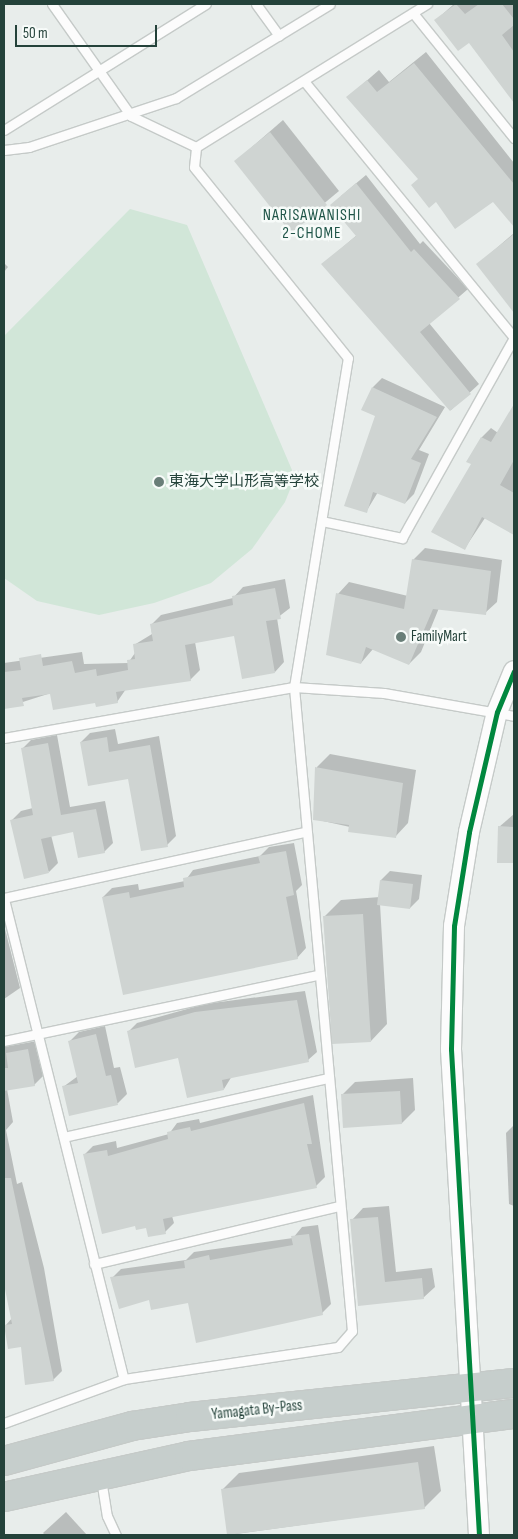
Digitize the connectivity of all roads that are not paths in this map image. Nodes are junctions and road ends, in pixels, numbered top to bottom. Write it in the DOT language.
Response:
graph roads {
  1 [pos="52,4"];
  2 [pos="206,4"];
  3 [pos="256,4"];
  4 [pos="330,4"];
  5 [pos="427,4"];
  6 [pos="413,14"];
  7 [pos="279,36"];
  8 [pos="100,70"];
  9 [pos="304,81"];
  10 [pos="131,116"];
  11 [pos="4,130"];
  12 [pos="514,138"];
  13 [pos="196,147"];
  14 [pos="4,150"];
  15 [pos="514,338"];
  16 [pos="322,521"];
  17 [pos="514,671"];
  18 [pos="294,687"];
  19 [pos="506,714"];
  20 [pos="4,738"];
  21 [pos="305,832"];
  22 [pos="4,899"];
  23 [pos="318,975"];
  24 [pos="36,1034"];
  25 [pos="4,1041"];
  26 [pos="328,1078"];
  27 [pos="64,1137"];
  28 [pos="339,1206"];
  29 [pos="94,1264"];
  30 [pos="124,1379"];
  31 [pos="514,1383"];
  32 [pos="471,1386"];
  33 [pos="514,1414"];
  34 [pos="473,1420"];
  35 [pos="4,1423"];
  36 [pos="4,1461"];
  37 [pos="100,1474"];
  38 [pos="4,1497"];
  39 [pos="116,1535"];
  40 [pos="479,1535"];
  1 -- 8 [label="lane"];
  2 -- 8 [label="lane"];
  3 -- 7 [label="lane"];
  4 -- 7 [label="lane"];
  5 -- 6 [label="lane"];
  6 -- 9 [label="lane"];
  6 -- 12 [label="lane"];
  7 -- 10 [label="lane"];
  8 -- 10 [label="lane"];
  8 -- 11 [label="lane"];
  9 -- 13 [label="lane"];
  9 -- 15 [label="lane"];
  10 -- 13 [label="lane"];
  10 -- 14 [label="lane"];
  13 -- 16 [label="lane"];
  15 -- 16 [label="lane"];
  16 -- 18 [label="lane"];
  17 -- 19 [label="street"];
  18 -- 19 [label="lane"];
  18 -- 20 [label="lane"];
  18 -- 21 [label="lane"];
  19 -- 32 [label="street"];
  21 -- 22 [label="lane"];
  21 -- 23 [label="lane"];
  22 -- 24 [label="lane"];
  23 -- 24 [label="lane"];
  23 -- 26 [label="lane"];
  24 -- 25 [label="lane"];
  24 -- 27 [label="lane"];
  26 -- 27 [label="lane"];
  26 -- 28 [label="lane"];
  27 -- 29 [label="lane"];
  28 -- 29 [label="lane"];
  28 -- 30 [label="lane"];
  29 -- 30 [label="lane"];
  30 -- 35 [label="lane"];
  31 -- 32 [label="highway, Yamagata By-Pass"];
  32 -- 34 [label="street"];
  32 -- 36 [label="highway, Yamagata By-Pass"];
  33 -- 34 [label="highway"];
  34 -- 37 [label="highway"];
  34 -- 40 [label="street"];
  37 -- 38 [label="highway"];
  37 -- 39 [label="lane"];
}
